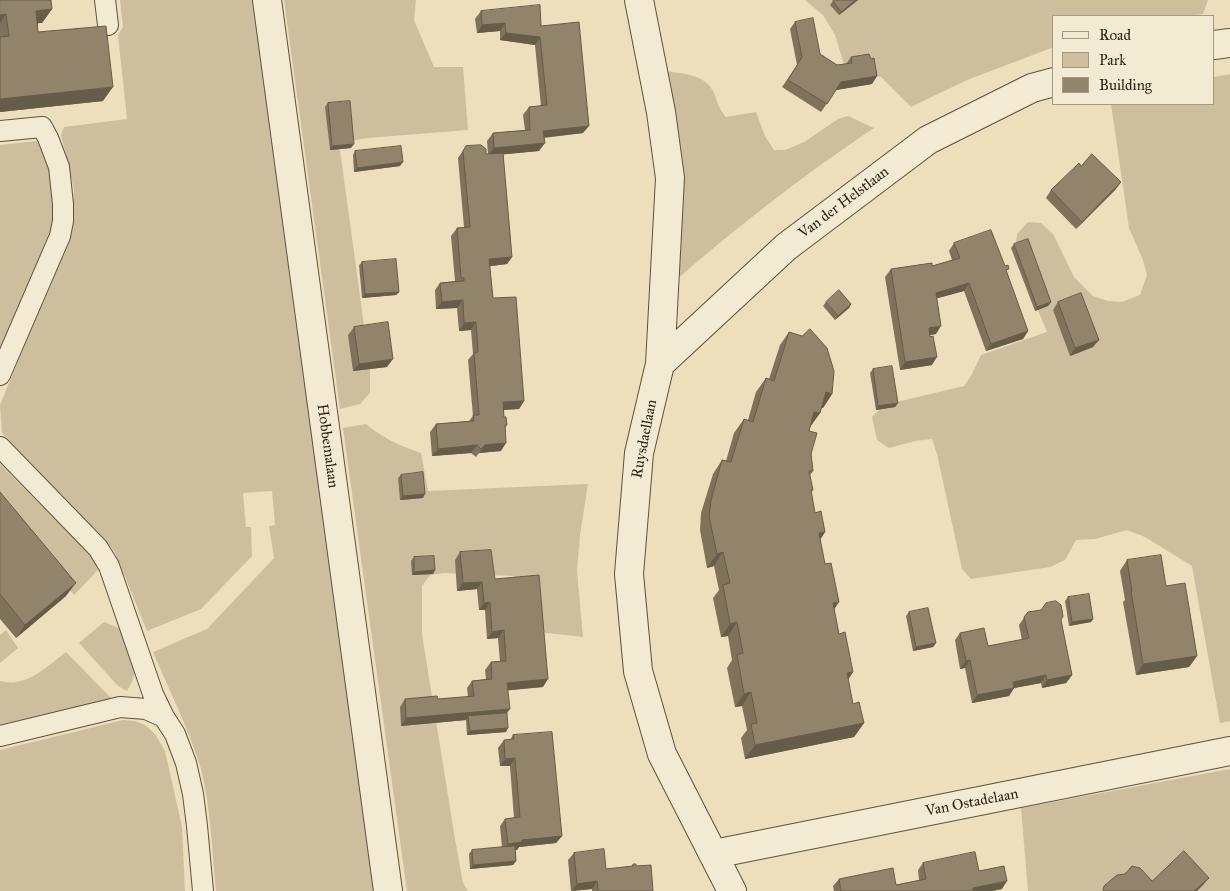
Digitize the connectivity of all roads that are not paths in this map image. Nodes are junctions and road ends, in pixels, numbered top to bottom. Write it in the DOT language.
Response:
graph roads {
  1 [pos="105,0"];
  2 [pos="266,0"];
  3 [pos="639,0"];
  4 [pos="108,25"];
  5 [pos="1230,43"];
  6 [pos="1215,45"];
  7 [pos="1052,83"];
  8 [pos="0,131"];
  9 [pos="660,364"];
  10 [pos="0,375"];
  11 [pos="0,447"];
  12 [pos="164,717"];
  13 [pos="0,736"];
  14 [pos="1230,751"];
  15 [pos="714,854"];
  16 [pos="203,891"];
  17 [pos="388,891"];
  18 [pos="732,891"];
  1 -- 4 [label="lane"];
  2 -- 17 [label="street, Hobbemalaan"];
  3 -- 9 [label="street, Ruysdaellaan"];
  5 -- 6 [label="street"];
  7 -- 9 [label="street, Van der Helstlaan"];
  8 -- 10 [label="lane"];
  9 -- 15 [label="street, Ruysdaellaan"];
  11 -- 12 [label="lane"];
  12 -- 13 [label="lane"];
  12 -- 16 [label="lane"];
  14 -- 15 [label="street, Van Ostadelaan"];
  15 -- 18 [label="street, Ruysdaellaan"];
}
